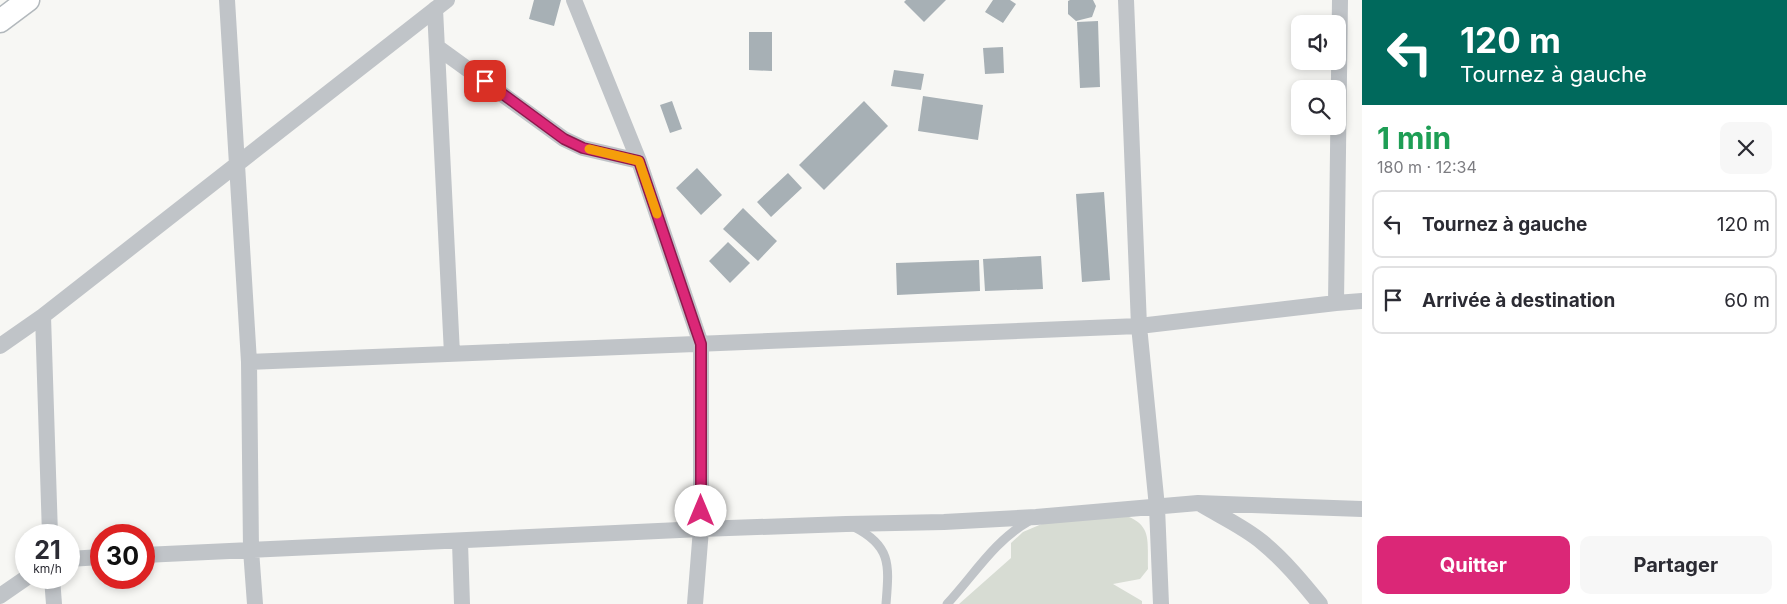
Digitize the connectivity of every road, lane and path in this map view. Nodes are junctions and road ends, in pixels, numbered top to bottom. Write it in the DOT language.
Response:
graph roads {
  1 [pos="28,0"];
  2 [pos="227,0"];
  3 [pos="574,0"];
  4 [pos="1126,0"];
  5 [pos="1340,0"];
  6 [pos="441,4"];
  7 [pos="0,21"];
  8 [pos="437,47"];
  9 [pos="639,161"];
  10 [pos="236,165"];
  11 [pos="1362,301"];
  12 [pos="1336,303"];
  13 [pos="43,316"];
  14 [pos="1139,326"];
  15 [pos="701,344"];
  16 [pos="0,346"];
  17 [pos="452,354"];
  18 [pos="249,362"];
  19 [pos="1198,503"];
  20 [pos="1157,507"];
  21 [pos="1362,509"];
  22 [pos="1036,517"];
  23 [pos="50,524"];
  24 [pos="846,524"];
  25 [pos="701,529"];
  26 [pos="460,542"];
  27 [pos="251,550"];
  28 [pos="155,554"];
  29 [pos="15,586"];
  30 [pos="53,589"];
  31 [pos="0,596"];
  32 [pos="54,604"];
  33 [pos="255,604"];
  34 [pos="462,604"];
  35 [pos="695,604"];
  36 [pos="886,604"];
  37 [pos="947,604"];
  38 [pos="1161,604"];
  39 [pos="1320,604"];
  1 -- 7 [label="street"];
  2 -- 10 [label="street"];
  3 -- 9 [label="street"];
  4 -- 14 [label="street"];
  5 -- 12 [label="street"];
  6 -- 8 [label="street"];
  6 -- 10 [label="street"];
  8 -- 9 [label="street"];
  8 -- 17 [label="street"];
  9 -- 15 [label="street"];
  10 -- 13 [label="street"];
  10 -- 18 [label="street"];
  11 -- 12 [label="street"];
  12 -- 14 [label="street"];
  13 -- 16 [label="street"];
  13 -- 23 [label="street"];
  14 -- 15 [label="street"];
  14 -- 20 [label="street"];
  15 -- 17 [label="street"];
  15 -- 25 [label="street"];
  17 -- 18 [label="street"];
  18 -- 27 [label="street"];
  19 -- 20 [label="street"];
  19 -- 21 [label="street"];
  19 -- 39 [label="street"];
  20 -- 22 [label="street"];
  20 -- 38 [label="street"];
  22 -- 24 [label="street"];
  22 -- 37 [label="lane"];
  24 -- 25 [label="street"];
  24 -- 36 [label="lane"];
  25 -- 26 [label="street"];
  25 -- 35 [label="street"];
  26 -- 27 [label="street"];
  26 -- 34 [label="street"];
  27 -- 28 [label="street"];
  27 -- 33 [label="street"];
  29 -- 31 [label="street"];
  30 -- 32 [label="street"];
}
